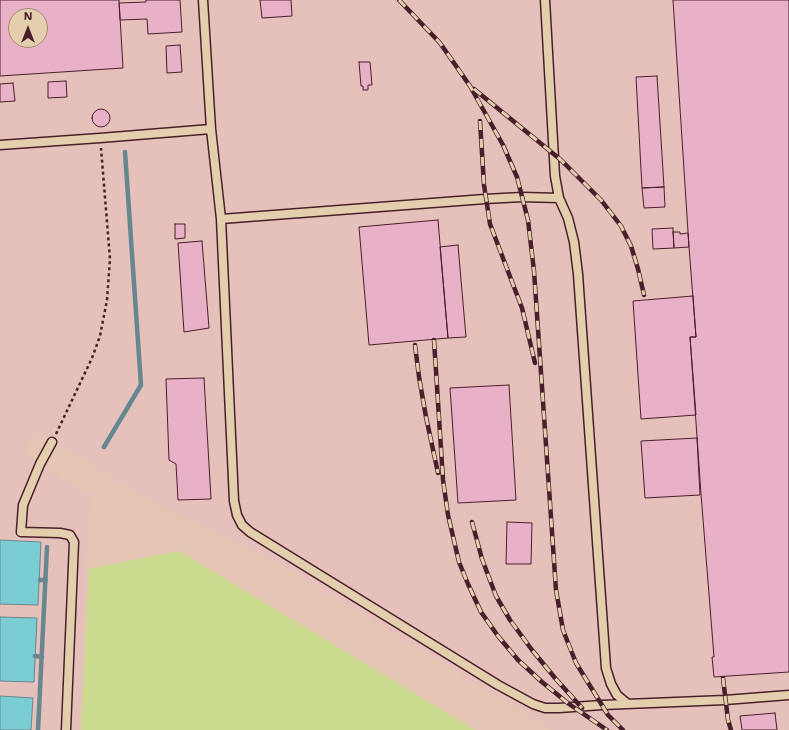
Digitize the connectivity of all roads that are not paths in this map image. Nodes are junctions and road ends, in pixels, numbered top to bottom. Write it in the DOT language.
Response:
graph roads {
  1 [pos="203,0"];
  2 [pos="545,0"];
  3 [pos="211,129"];
  4 [pos="0,145"];
  5 [pos="559,198"];
  6 [pos="221,219"];
  7 [pos="52,442"];
  8 [pos="789,695"];
  9 [pos="628,704"];
  10 [pos="66,730"];
  1 -- 3 [label="lane"];
  2 -- 5 [label="lane"];
  3 -- 4 [label="lane"];
  3 -- 6 [label="lane"];
  5 -- 6 [label="lane"];
  5 -- 9 [label="lane"];
  6 -- 9 [label="lane"];
  7 -- 10 [label="lane"];
  8 -- 9 [label="lane"];
}
